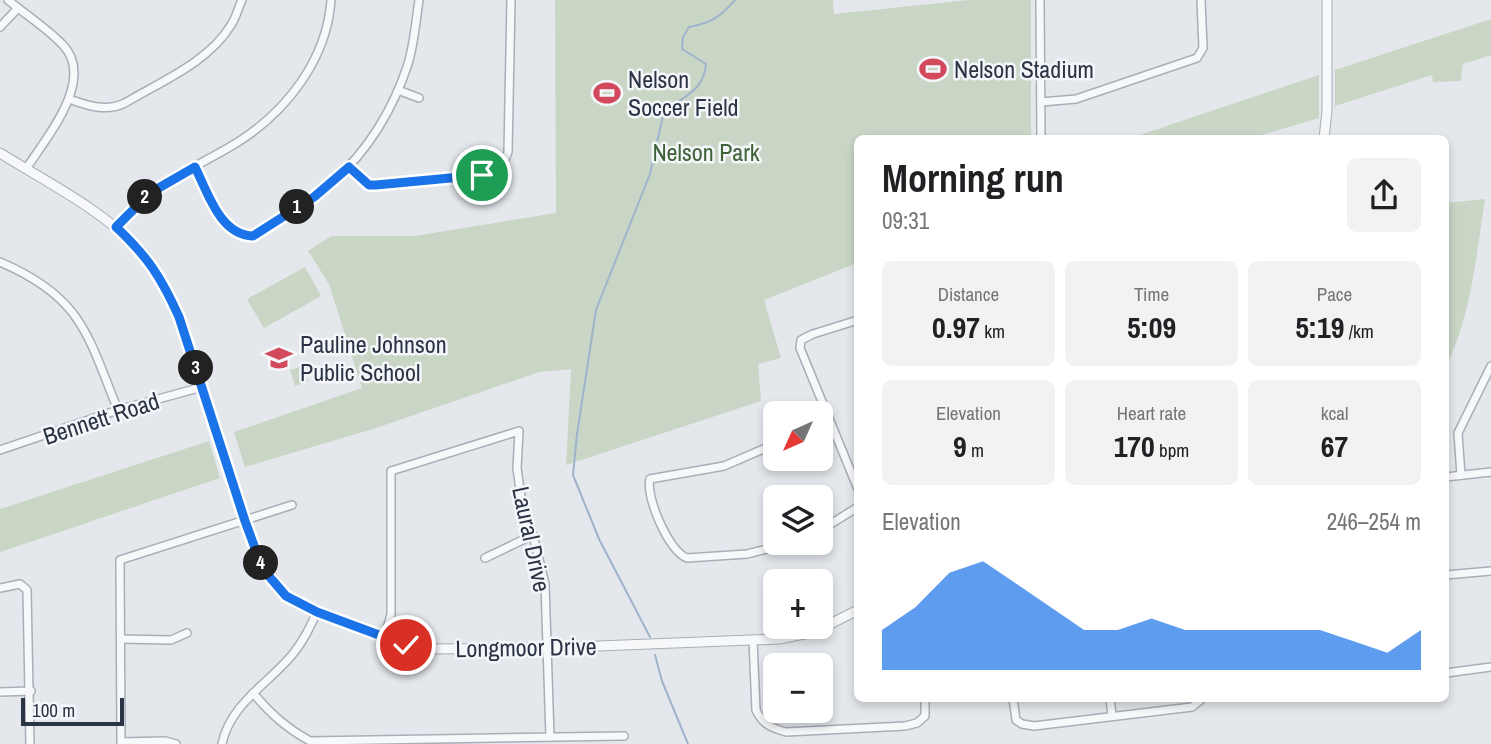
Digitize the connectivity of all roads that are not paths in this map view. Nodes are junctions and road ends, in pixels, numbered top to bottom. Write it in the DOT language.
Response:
graph roads {
  1 [pos="8,0"];
  2 [pos="242,0"];
  3 [pos="331,0"];
  4 [pos="419,0"];
  5 [pos="511,0"];
  6 [pos="1040,0"];
  7 [pos="1201,0"];
  8 [pos="1327,0"];
  9 [pos="18,8"];
  10 [pos="0,27"];
  11 [pos="398,90"];
  12 [pos="419,98"];
  13 [pos="69,99"];
  14 [pos="1041,102"];
  15 [pos="1041,135"];
  16 [pos="1324,135"];
  17 [pos="0,153"];
  18 [pos="195,167"];
  19 [pos="349,167"];
  20 [pos="26,169"];
  21 [pos="116,227"];
  22 [pos="0,262"];
  23 [pos="854,321"];
  24 [pos="1491,366"];
  25 [pos="202,387"];
  26 [pos="818,401"];
  27 [pos="118,410"];
  28 [pos="833,438"];
  29 [pos="763,449"];
  30 [pos="0,450"];
  31 [pos="1491,472"];
  32 [pos="1461,475"];
  33 [pos="1449,477"];
  34 [pos="854,481"];
  35 [pos="292,505"];
  36 [pos="854,509"];
  37 [pos="245,521"];
  38 [pos="833,523"];
  39 [pos="533,535"];
  40 [pos="763,550"];
  41 [pos="485,558"];
  42 [pos="1491,571"];
  43 [pos="1449,575"];
  44 [pos="0,588"];
  45 [pos="317,612"];
  46 [pos="854,612"];
  47 [pos="187,633"];
  48 [pos="385,636"];
  49 [pos="121,639"];
  50 [pos="753,640"];
  51 [pos="547,648"];
  52 [pos="1491,667"];
  53 [pos="1449,673"];
  54 [pos="31,691"];
  55 [pos="0,692"];
  56 [pos="253,693"];
  57 [pos="925,702"];
  58 [pos="1014,702"];
  59 [pos="1110,702"];
  60 [pos="1198,702"];
  61 [pos="1112,715"];
  62 [pos="624,736"];
  63 [pos="550,737"];
  64 [pos="30,744"];
  65 [pos="176,744"];
  66 [pos="222,744"];
  1 -- 9 [label="street"];
  2 -- 13 [label="street"];
  3 -- 18 [label="street"];
  4 -- 11 [label="street"];
  5 -- 19 [label="street"];
  6 -- 14 [label="street"];
  7 -- 14 [label="street"];
  8 -- 16 [label="street"];
  9 -- 10 [label="street"];
  9 -- 13 [label="street"];
  11 -- 12 [label="street"];
  11 -- 19 [label="street"];
  13 -- 20 [label="street"];
  14 -- 15 [label="street"];
  17 -- 20 [label="street, Longmoor Drive"];
  18 -- 19 [label="street"];
  18 -- 21 [label="street"];
  20 -- 21 [label="street, Longmoor Drive"];
  21 -- 25 [label="street, Longmoor Drive"];
  22 -- 27 [label="street"];
  23 -- 26 [label="street"];
  24 -- 32 [label="street"];
  25 -- 27 [label="street, Bennett Road"];
  25 -- 37 [label="street, Longmoor Drive"];
  27 -- 30 [label="street, Bennett Road"];
  28 -- 34 [label="street"];
  29 -- 40 [label="street"];
  31 -- 32 [label="street"];
  32 -- 33 [label="street"];
  35 -- 37 [label="street"];
  36 -- 38 [label="street"];
  37 -- 45 [label="street, Longmoor Drive"];
  37 -- 49 [label="street"];
  39 -- 41 [label="street"];
  39 -- 48 [label="street, Laural Drive"];
  39 -- 51 [label="street, Laural Drive"];
  42 -- 43 [label="street"];
  44 -- 54 [label="street"];
  45 -- 48 [label="street, Longmoor Drive"];
  45 -- 56 [label="street"];
  46 -- 50 [label="street, Longmoor Drive"];
  47 -- 49 [label="street"];
  48 -- 51 [label="street, Longmoor Drive"];
  49 -- 65 [label="street"];
  50 -- 51 [label="street, Longmoor Drive"];
  50 -- 57 [label="street"];
  51 -- 63 [label="street, Laural Drive"];
  52 -- 53 [label="street"];
  54 -- 55 [label="street"];
  54 -- 64 [label="street"];
  56 -- 63 [label="street"];
  56 -- 66 [label="street"];
  58 -- 61 [label="street"];
  59 -- 61 [label="street"];
  60 -- 61 [label="street"];
  62 -- 63 [label="street"];
}
